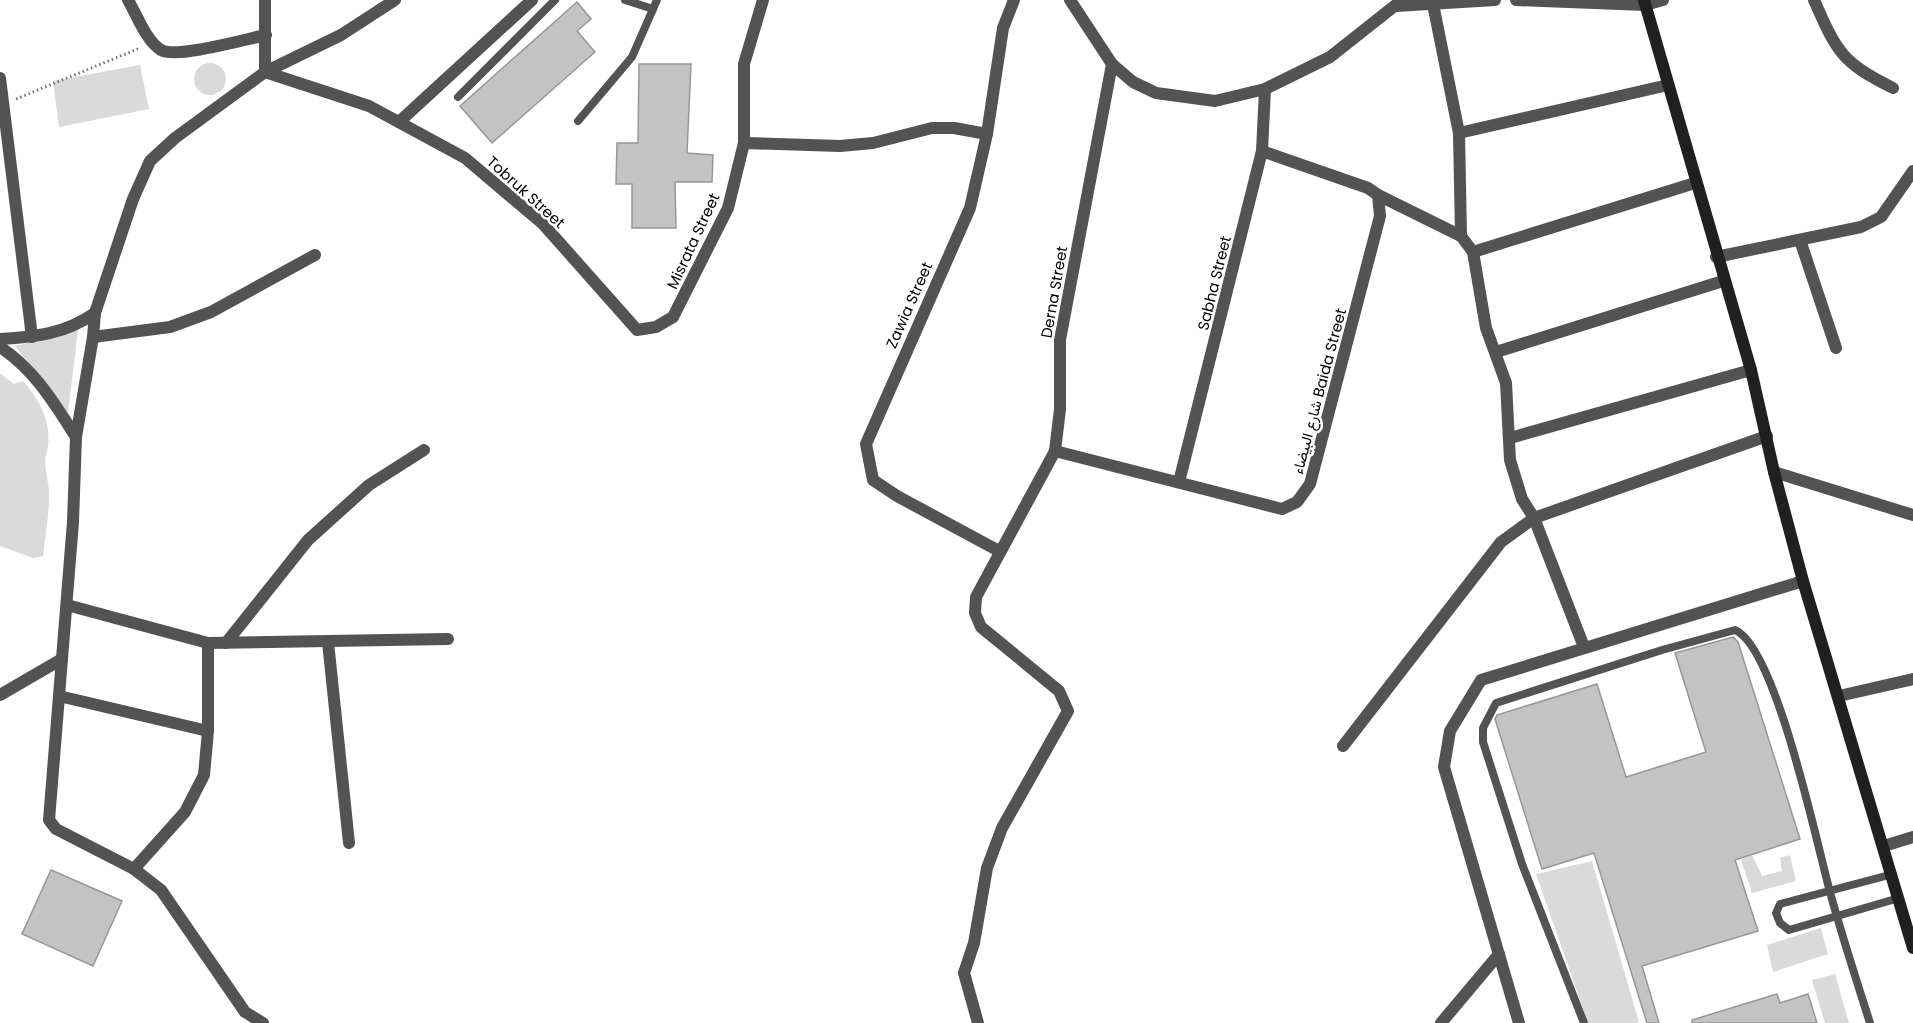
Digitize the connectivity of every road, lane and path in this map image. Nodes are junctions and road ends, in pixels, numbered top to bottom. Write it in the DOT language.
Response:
graph roads {
  1 [pos="128,0"];
  2 [pos="265,0"];
  3 [pos="395,0"];
  4 [pos="532,0"];
  5 [pos="555,0"];
  6 [pos="625,0"];
  7 [pos="763,0"];
  8 [pos="1014,0"];
  9 [pos="1070,0"];
  10 [pos="1495,0"];
  11 [pos="1516,0"];
  12 [pos="1663,0"];
  13 [pos="1814,0"];
  14 [pos="1399,3"];
  15 [pos="1645,3"];
  16 [pos="655,4"];
  17 [pos="1433,4"];
  18 [pos="266,35"];
  19 [pos="153,43"];
  20 [pos="1112,64"];
  21 [pos="265,72"];
  22 [pos="0,78"];
  23 [pos="1668,86"];
  24 [pos="1893,88"];
  25 [pos="1265,89"];
  26 [pos="458,97"];
  27 [pos="3,104"];
  28 [pos="578,121"];
  29 [pos="399,122"];
  30 [pos="1459,132"];
  31 [pos="987,134"];
  32 [pos="744,143"];
  33 [pos="4,144"];
  34 [pos="1262,151"];
  35 [pos="1913,171"];
  36 [pos="1695,183"];
  37 [pos="1378,195"];
  38 [pos="1461,236"];
  39 [pos="1800,240"];
  40 [pos="1473,252"];
  41 [pos="315,255"];
  42 [pos="1716,257"];
  43 [pos="1723,281"];
  44 [pos="95,313"];
  45 [pos="673,317"];
  46 [pos="32,337"];
  47 [pos="93,337"];
  48 [pos="0,339"];
  49 [pos="0,347"];
  50 [pos="1836,348"];
  51 [pos="1496,352"];
  52 [pos="1751,370"];
  53 [pos="1767,436"];
  54 [pos="76,437"];
  55 [pos="1510,438"];
  56 [pos="424,450"];
  57 [pos="1055,451"];
  58 [pos="1774,472"];
  59 [pos="1179,482"];
  60 [pos="1913,515"];
  61 [pos="1534,518"];
  62 [pos="999,551"];
  63 [pos="1803,581"];
  64 [pos="67,605"];
  65 [pos="448,639"];
  66 [pos="328,642"];
  67 [pos="208,643"];
  68 [pos="226,643"];
  69 [pos="1584,647"];
  70 [pos="62,659"];
  71 [pos="1913,679"];
  72 [pos="0,694"];
  73 [pos="59,696"];
  74 [pos="1839,696"];
  75 [pos="208,731"];
  76 [pos="1343,746"];
  77 [pos="1913,837"];
  78 [pos="349,843"];
  79 [pos="1884,846"];
  80 [pos="134,869"];
  81 [pos="1893,874"];
  82 [pos="1830,891"];
  83 [pos="1899,898"];
  84 [pos="1837,915"];
  85 [pos="1913,948"];
  86 [pos="1499,954"];
  87 [pos="263,1023"];
  88 [pos="978,1023"];
  89 [pos="1441,1023"];
  90 [pos="1519,1023"];
  91 [pos="1584,1023"];
  92 [pos="1870,1023"];
  1 -- 19 [label="street"];
  2 -- 18 [label="street"];
  3 -- 21 [label="street"];
  4 -- 29 [label="street"];
  5 -- 26 [label="lane"];
  6 -- 16 [label="lane"];
  7 -- 32 [label="street, Misrata Street"];
  8 -- 31 [label="street, Zawia Street"];
  9 -- 20 [label="street"];
  10 -- 17 [label="street"];
  11 -- 15 [label="street"];
  12 -- 15 [label="street"];
  13 -- 24 [label="street"];
  14 -- 17 [label="street"];
  14 -- 25 [label="street"];
  15 -- 23 [label="main road"];
  16 -- 28 [label="lane"];
  17 -- 30 [label="street"];
  18 -- 19 [label="street"];
  18 -- 21 [label="street"];
  19 -- 27 [label="path"];
  20 -- 25 [label="street"];
  20 -- 57 [label="street, Derna Street"];
  21 -- 29 [label="street"];
  21 -- 44 [label="street"];
  22 -- 27 [label="street"];
  23 -- 30 [label="street"];
  23 -- 36 [label="main road"];
  25 -- 34 [label="street, Sabha Street"];
  27 -- 33 [label="street"];
  29 -- 45 [label="street, Tobruk Street"];
  30 -- 38 [label="street"];
  31 -- 32 [label="street"];
  31 -- 62 [label="street, Zawia Street"];
  32 -- 45 [label="street, Misrata Street"];
  33 -- 46 [label="street"];
  34 -- 37 [label="street"];
  34 -- 59 [label="street, Sabha Street"];
  35 -- 39 [label="street"];
  36 -- 40 [label="street"];
  36 -- 42 [label="main road"];
  37 -- 38 [label="street"];
  37 -- 59 [label="street, شارع البيضاء Baida Street"];
  38 -- 40 [label="street"];
  39 -- 42 [label="street"];
  39 -- 50 [label="street"];
  40 -- 51 [label="street"];
  41 -- 47 [label="street"];
  42 -- 43 [label="main road"];
  43 -- 51 [label="street"];
  43 -- 52 [label="main road"];
  44 -- 46 [label="street"];
  44 -- 47 [label="street"];
  46 -- 48 [label="street"];
  47 -- 54 [label="street"];
  49 -- 54 [label="street"];
  51 -- 55 [label="street"];
  52 -- 53 [label="main road"];
  52 -- 55 [label="street"];
  53 -- 58 [label="main road"];
  53 -- 61 [label="street"];
  54 -- 64 [label="street"];
  55 -- 61 [label="street"];
  56 -- 68 [label="street"];
  57 -- 59 [label="street, شارع البيضاء Baida Street"];
  57 -- 62 [label="street, Derna Street"];
  58 -- 60 [label="street"];
  58 -- 63 [label="main road"];
  61 -- 69 [label="street"];
  61 -- 76 [label="street"];
  62 -- 88 [label="street, Derna Street"];
  63 -- 69 [label="street"];
  63 -- 74 [label="main road"];
  64 -- 67 [label="street"];
  64 -- 70 [label="street"];
  65 -- 66 [label="street"];
  66 -- 68 [label="street"];
  66 -- 78 [label="street"];
  67 -- 68 [label="street"];
  67 -- 75 [label="street"];
  69 -- 86 [label="street"];
  70 -- 72 [label="street"];
  70 -- 73 [label="street"];
  71 -- 74 [label="street"];
  73 -- 75 [label="street"];
  73 -- 80 [label="street"];
  74 -- 79 [label="main road"];
  75 -- 80 [label="street"];
  77 -- 79 [label="street"];
  79 -- 81 [label="main road"];
  80 -- 87 [label="street"];
  81 -- 82 [label="lane"];
  81 -- 83 [label="main road"];
  82 -- 84 [label="lane"];
  82 -- 84 [label="lane"];
  82 -- 91 [label="lane"];
  83 -- 84 [label="lane"];
  83 -- 85 [label="main road"];
  84 -- 92 [label="lane"];
  86 -- 89 [label="street"];
  86 -- 90 [label="street"];
}
